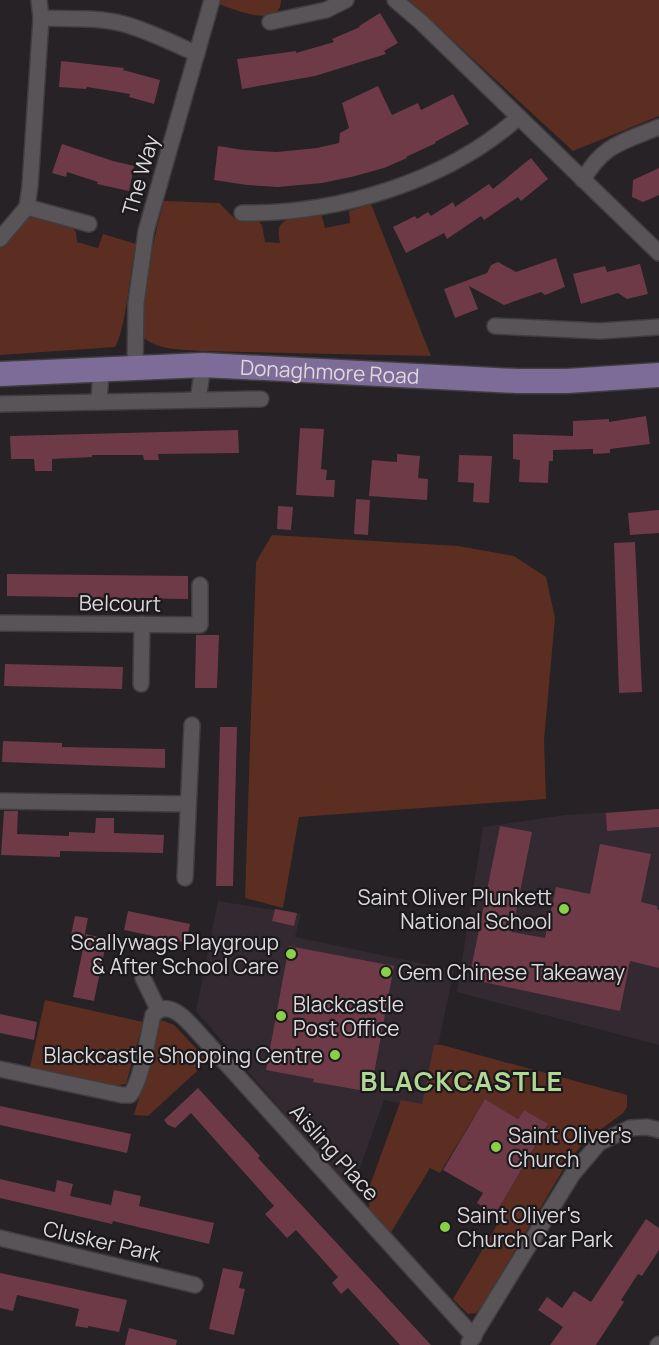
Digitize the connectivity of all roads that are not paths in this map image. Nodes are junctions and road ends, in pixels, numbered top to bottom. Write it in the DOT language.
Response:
graph roads {
  1 [pos="39,0"];
  2 [pos="212,0"];
  3 [pos="346,0"];
  4 [pos="395,0"];
  5 [pos="41,18"];
  6 [pos="270,22"];
  7 [pos="197,54"];
  8 [pos="519,117"];
  9 [pos="659,127"];
  10 [pos="583,180"];
  11 [pos="27,207"];
  12 [pos="242,213"];
  13 [pos="89,224"];
  14 [pos="0,239"];
  15 [pos="659,253"];
  16 [pos="495,326"];
  17 [pos="659,327"];
  18 [pos="203,365"];
  19 [pos="135,367"];
  20 [pos="101,369"];
  21 [pos="0,374"];
  22 [pos="659,375"];
  23 [pos="261,399"];
  24 [pos="198,400"];
  25 [pos="99,402"];
  26 [pos="0,404"];
  27 [pos="200,585"];
  28 [pos="0,622"];
  29 [pos="142,624"];
  30 [pos="141,684"];
  31 [pos="192,725"];
  32 [pos="0,801"];
  33 [pos="188,804"];
  34 [pos="185,878"];
  35 [pos="143,978"];
  36 [pos="158,1009"];
  37 [pos="0,1068"];
  38 [pos="659,1130"];
  39 [pos="0,1238"];
  40 [pos="195,1285"];
  41 [pos="471,1341"];
  1 -- 5 [label="street"];
  2 -- 7 [label="street, The Way"];
  3 -- 6 [label="street"];
  4 -- 8 [label="street"];
  5 -- 7 [label="street"];
  5 -- 11 [label="street"];
  7 -- 19 [label="street, The Way"];
  8 -- 10 [label="street"];
  8 -- 12 [label="street"];
  9 -- 10 [label="street"];
  10 -- 15 [label="street"];
  11 -- 13 [label="street"];
  11 -- 14 [label="street"];
  16 -- 17 [label="street"];
  18 -- 19 [label="main road, Donaghmore Road"];
  18 -- 22 [label="main road, Donaghmore Road"];
  18 -- 24 [label="street"];
  19 -- 20 [label="main road, Donaghmore Road"];
  20 -- 21 [label="main road, Donaghmore Road"];
  20 -- 25 [label="street"];
  23 -- 24 [label="street"];
  24 -- 25 [label="street"];
  25 -- 26 [label="street"];
  27 -- 29 [label="street, Belcourt"];
  28 -- 29 [label="street, Belcourt"];
  29 -- 30 [label="street"];
  31 -- 33 [label="street"];
  32 -- 33 [label="street"];
  33 -- 34 [label="street"];
  35 -- 36 [label="street"];
  36 -- 37 [label="street"];
  36 -- 41 [label="street, Aisling Place"];
  38 -- 41 [label="street"];
  39 -- 40 [label="street, Clusker Park"];
}
